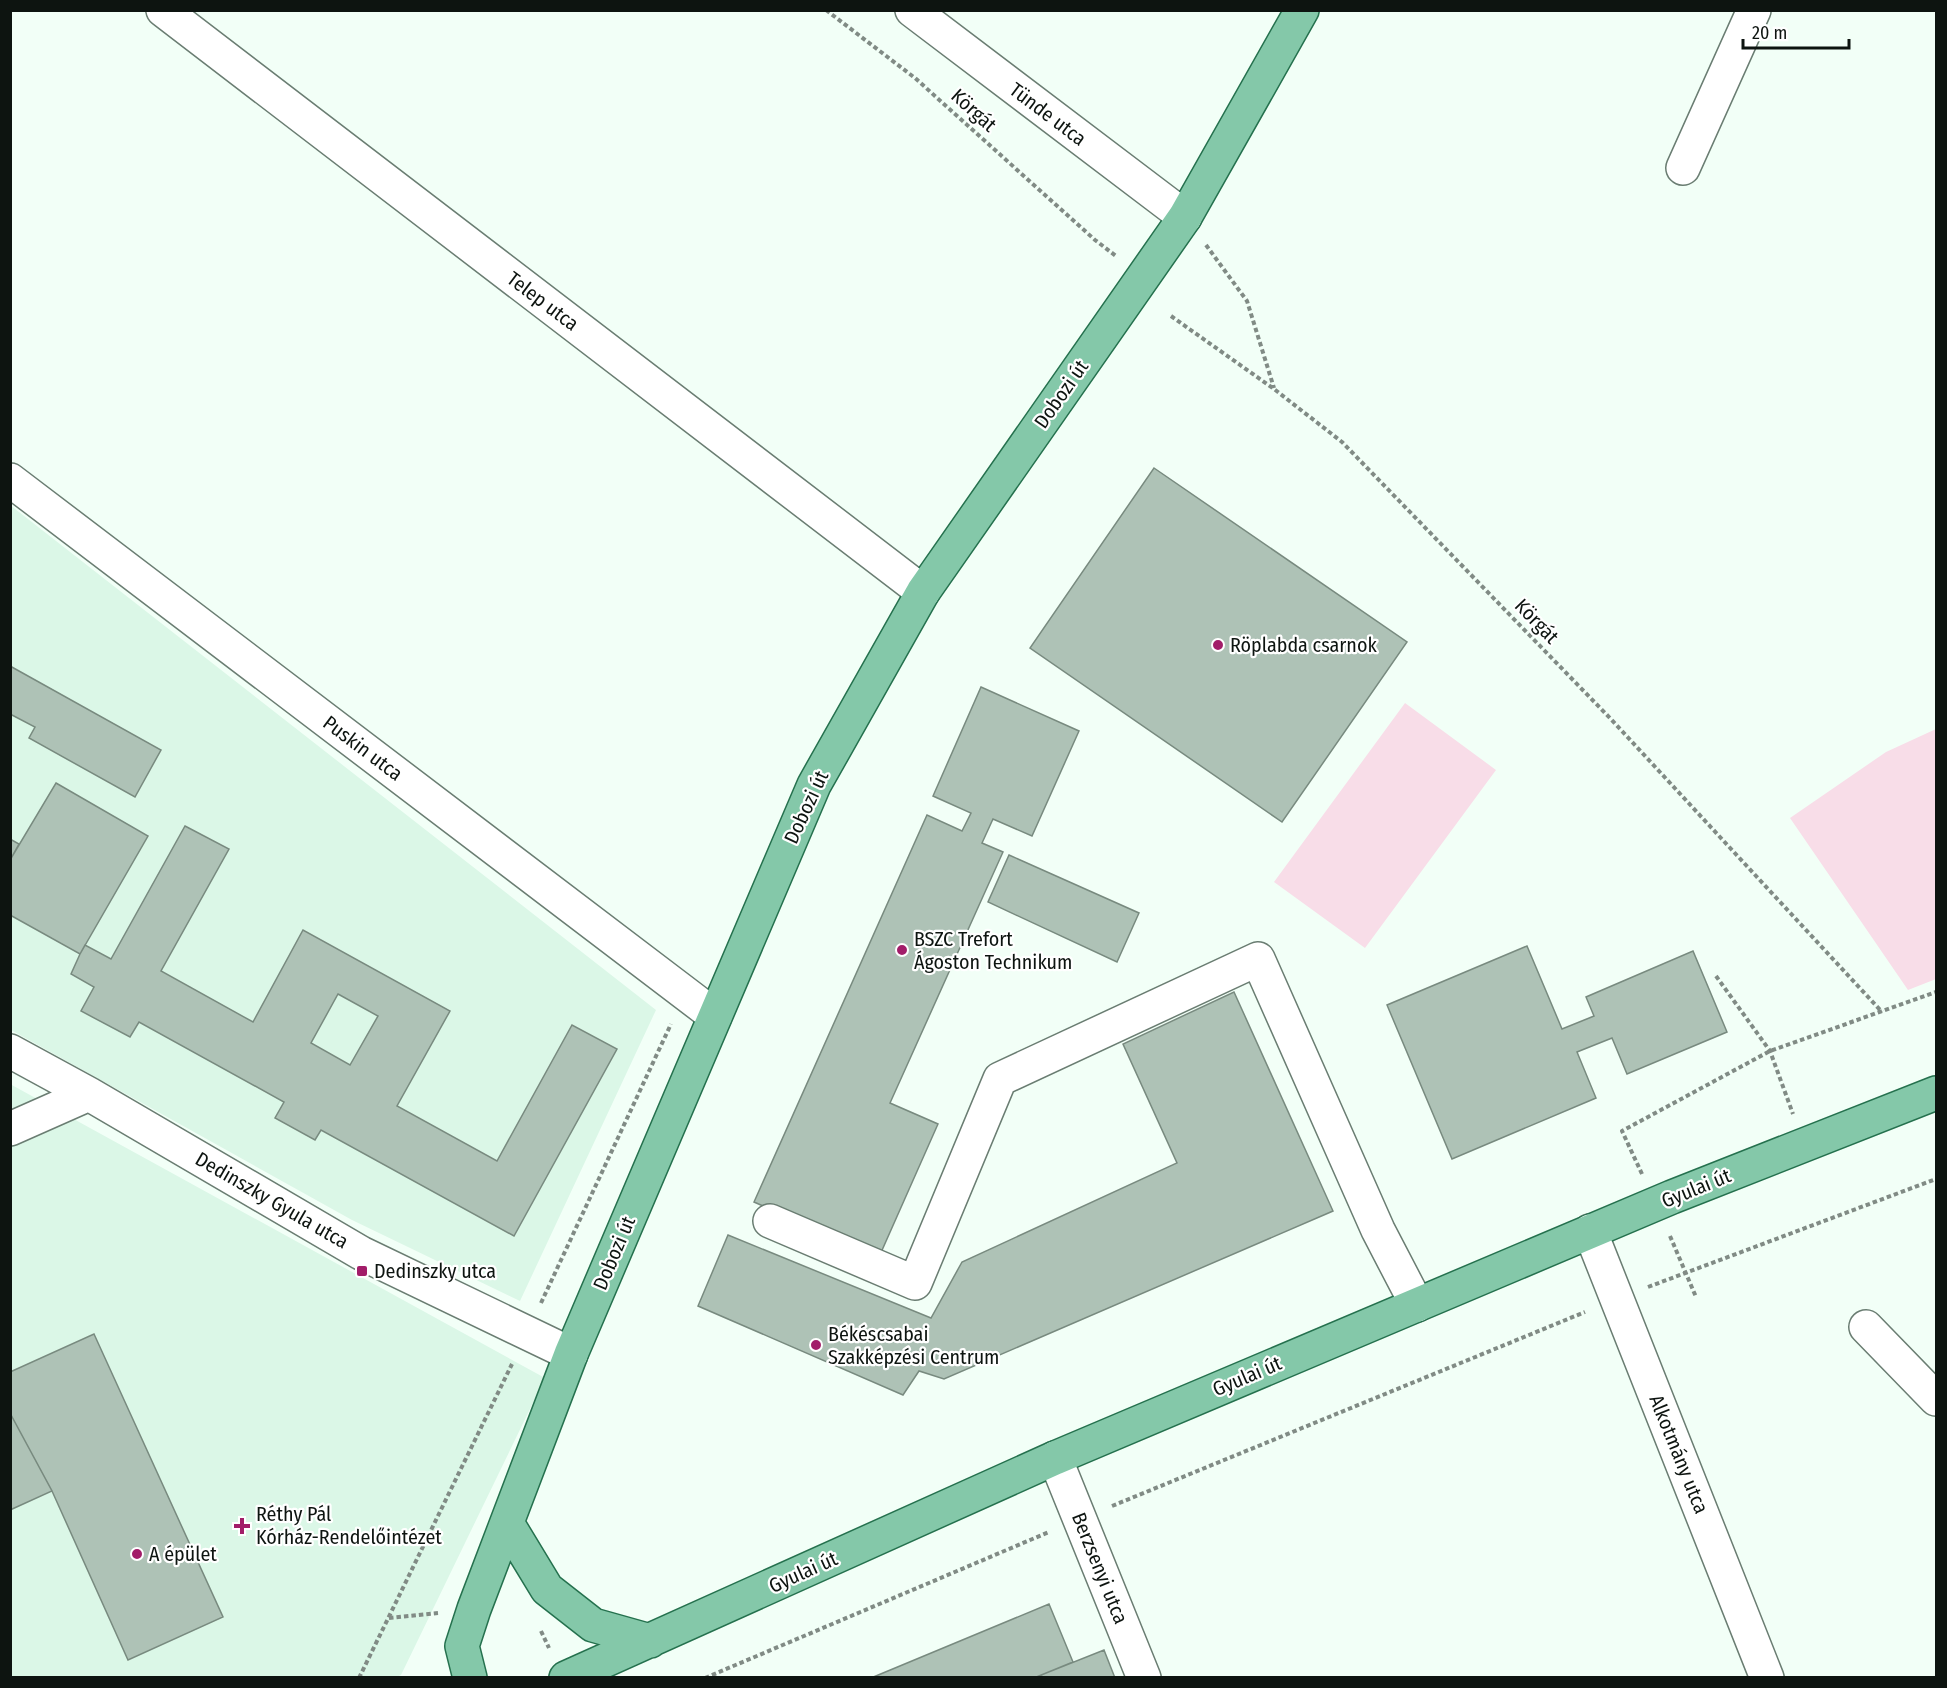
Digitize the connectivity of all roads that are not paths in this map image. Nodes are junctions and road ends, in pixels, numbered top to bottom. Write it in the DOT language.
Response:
graph roads {
  1 [pos="163,10"];
  2 [pos="912,10"];
  3 [pos="1302,10"];
  4 [pos="1754,10"];
  5 [pos="1683,168"];
  6 [pos="1185,217"];
  7 [pos="10,480"];
  8 [pos="923,592"];
  9 [pos="715,1016"];
  10 [pos="10,1052"];
  11 [pos="1936,1093"];
  12 [pos="89,1094"];
  13 [pos="10,1129"];
  14 [pos="770,1221"];
  15 [pos="1590,1231"];
  16 [pos="1417,1305"];
  17 [pos="1866,1327"];
  18 [pos="571,1354"];
  19 [pos="1936,1399"];
  20 [pos="1055,1458"];
  21 [pos="507,1523"];
  22 [pos="650,1641"];
  23 [pos="560,1668"];
  24 [pos="470,1677"];
  25 [pos="1144,1677"];
  26 [pos="1767,1677"];
  1 -- 8 [label="street, Telep utca"];
  2 -- 6 [label="street, Tünde utca"];
  3 -- 6 [label="main road, Dobozi út"];
  4 -- 5 [label="street"];
  6 -- 8 [label="main road, Dobozi út"];
  7 -- 9 [label="street, Puskin utca"];
  8 -- 9 [label="main road, Dobozi út"];
  9 -- 18 [label="main road, Dobozi út"];
  10 -- 12 [label="street, Dedinszky Gyula utca"];
  11 -- 15 [label="main road, Gyulai út"];
  12 -- 13 [label="street"];
  12 -- 18 [label="street, Dedinszky Gyula utca"];
  14 -- 16 [label="street"];
  15 -- 16 [label="main road, Gyulai út"];
  15 -- 26 [label="street, Alkotmány utca"];
  16 -- 20 [label="main road, Gyulai út"];
  17 -- 19 [label="street"];
  18 -- 21 [label="main road, Dobozi út"];
  20 -- 22 [label="main road, Gyulai út"];
  20 -- 25 [label="street, Berzsenyi utca"];
  21 -- 22 [label="main road"];
  21 -- 24 [label="main road, Dobozi út"];
  22 -- 23 [label="main road, Gyulai út"];
}
